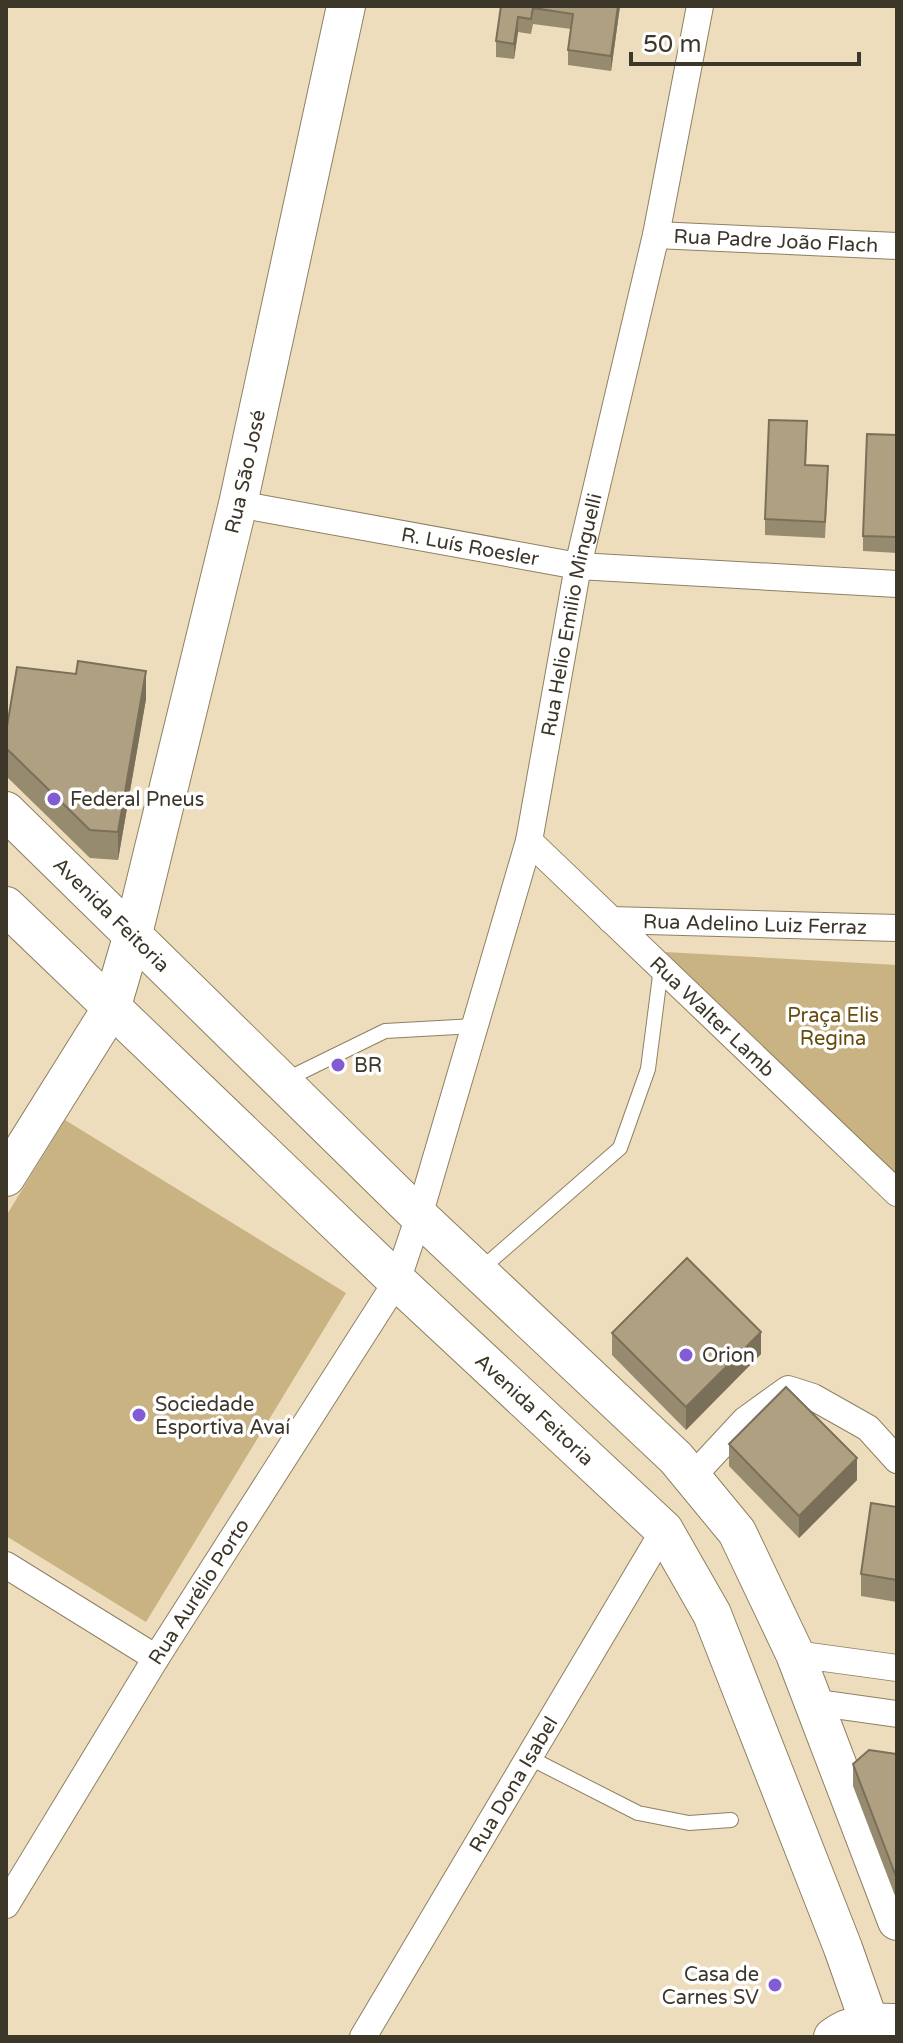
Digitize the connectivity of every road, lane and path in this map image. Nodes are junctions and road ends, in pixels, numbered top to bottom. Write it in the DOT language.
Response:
graph roads {
  1 [pos="346,6"];
  2 [pos="700,6"];
  3 [pos="656,235"];
  4 [pos="897,246"];
  5 [pos="238,504"];
  6 [pos="578,566"];
  7 [pos="897,584"];
  8 [pos="6,811"];
  9 [pos="529,841"];
  10 [pos="6,906"];
  11 [pos="611,920"];
  12 [pos="897,928"];
  13 [pos="133,934"];
  14 [pos="661,968"];
  15 [pos="111,1009"];
  16 [pos="475,1026"];
  17 [pos="282,1081"];
  18 [pos="6,1177"];
  19 [pos="897,1193"];
  20 [pos="419,1216"];
  21 [pos="478,1272"];
  22 [pos="397,1281"];
  23 [pos="897,1460"];
  24 [pos="692,1477"];
  25 [pos="664,1530"];
  26 [pos="6,1565"];
  27 [pos="795,1654"];
  28 [pos="156,1658"];
  29 [pos="897,1668"];
  30 [pos="812,1702"];
  31 [pos="897,1714"];
  32 [pos="530,1758"];
  33 [pos="731,1820"];
  34 [pos="6,1905"];
  35 [pos="897,1921"];
  36 [pos="881,2027"];
  37 [pos="363,2037"];
  38 [pos="833,2037"];
  1 -- 5 [label="main road, Rua São José"];
  2 -- 3 [label="street, Rua Helio Emilio Minguelli"];
  3 -- 4 [label="street, Rua Padre João Flach"];
  3 -- 6 [label="street, Rua Helio Emilio Minguelli"];
  5 -- 6 [label="street, R. Luís Roesler"];
  5 -- 13 [label="main road, Rua São José"];
  6 -- 7 [label="street, R. Luís Roesler"];
  6 -- 9 [label="street, Rua Helio Emilio Minguelli"];
  8 -- 13 [label="main road, Avenida Feitoria"];
  9 -- 11 [label="street, Rua Walter Lamb"];
  9 -- 16 [label="street, Rua Helio Emilio Minguelli"];
  10 -- 15 [label="main road, Avenida Feitoria"];
  11 -- 12 [label="street, Rua Adelino Luiz Ferraz"];
  11 -- 14 [label="street, Rua Walter Lamb"];
  13 -- 15 [label="main road, Rua São José"];
  13 -- 17 [label="main road, Avenida Feitoria"];
  14 -- 19 [label="street, Rua Walter Lamb"];
  14 -- 21 [label="lane"];
  15 -- 18 [label="main road, Rua São José"];
  15 -- 22 [label="main road, Avenida Feitoria"];
  16 -- 17 [label="lane"];
  16 -- 20 [label="street, Rua Helio Emilio Minguelli"];
  17 -- 20 [label="main road, Avenida Feitoria"];
  20 -- 21 [label="main road, Avenida Feitoria"];
  20 -- 22 [label="street, Rua Aurélio Porto"];
  21 -- 24 [label="main road, Avenida Feitoria"];
  22 -- 25 [label="main road, Avenida Feitoria"];
  22 -- 28 [label="street, Rua Aurélio Porto"];
  23 -- 24 [label="street"];
  24 -- 27 [label="main road, Avenida Feitoria"];
  25 -- 32 [label="street, Rua Dona Isabel"];
  25 -- 36 [label="main road, Avenida Feitoria"];
  26 -- 28 [label="street"];
  27 -- 29 [label="street"];
  27 -- 30 [label="main road, Avenida Feitoria"];
  28 -- 34 [label="street, Rua Aurélio Porto"];
  30 -- 31 [label="street"];
  30 -- 35 [label="main road, Avenida Feitoria"];
  32 -- 33 [label="lane"];
  32 -- 37 [label="street, Rua Dona Isabel"];
  36 -- 38 [label="main road"];
}
